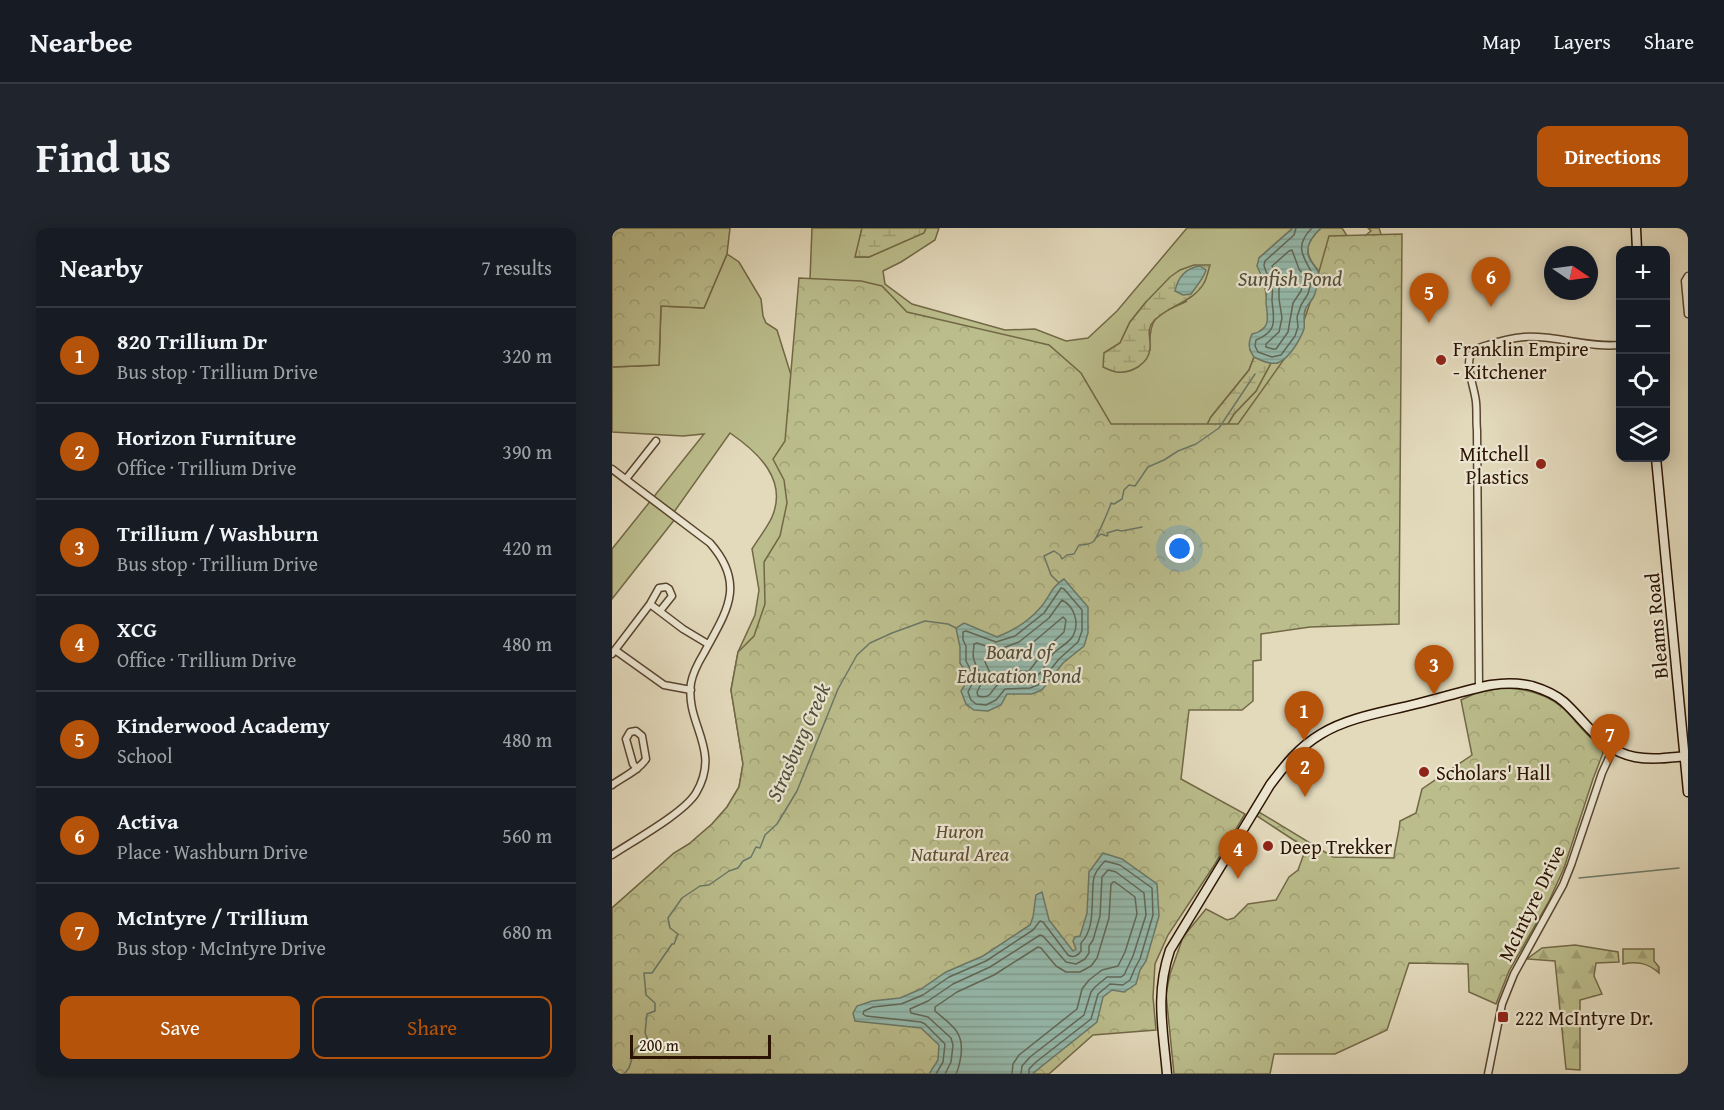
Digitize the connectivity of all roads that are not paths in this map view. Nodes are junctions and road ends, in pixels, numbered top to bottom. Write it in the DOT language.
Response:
graph roads {
  1 [pos="1636,228"];
  2 [pos="1637,246"];
  3 [pos="1688,276"];
  4 [pos="1688,314"];
  5 [pos="1616,345"];
  6 [pos="656,441"];
  7 [pos="1656,462"];
  8 [pos="612,469"];
  9 [pos="626,479"];
  10 [pos="650,604"];
  11 [pos="660,611"];
  12 [pos="708,644"];
  13 [pos="614,652"];
  14 [pos="1479,688"];
  15 [pos="691,690"];
  16 [pos="1613,749"];
  17 [pos="1686,756"];
  18 [pos="637,768"];
  19 [pos="612,785"];
  20 [pos="1688,792"];
  21 [pos="612,855"];
  22 [pos="1167,1074"];
  23 [pos="1488,1074"];
  1 -- 2 [label="street"];
  3 -- 4 [label="street"];
  5 -- 14 [label="street"];
  6 -- 9 [label="street"];
  7 -- 17 [label="street, Bleams Road"];
  8 -- 9 [label="street"];
  9 -- 12 [label="street"];
  10 -- 11 [label="street"];
  10 -- 11 [label="street"];
  10 -- 13 [label="street"];
  11 -- 12 [label="street"];
  12 -- 15 [label="street"];
  13 -- 15 [label="street"];
  14 -- 16 [label="street"];
  14 -- 22 [label="street"];
  15 -- 21 [label="street"];
  16 -- 17 [label="street"];
  16 -- 23 [label="street, McIntyre Drive"];
  17 -- 20 [label="street, Bleams Road"];
  18 -- 18 [label="street"];
  18 -- 19 [label="street"];
}
